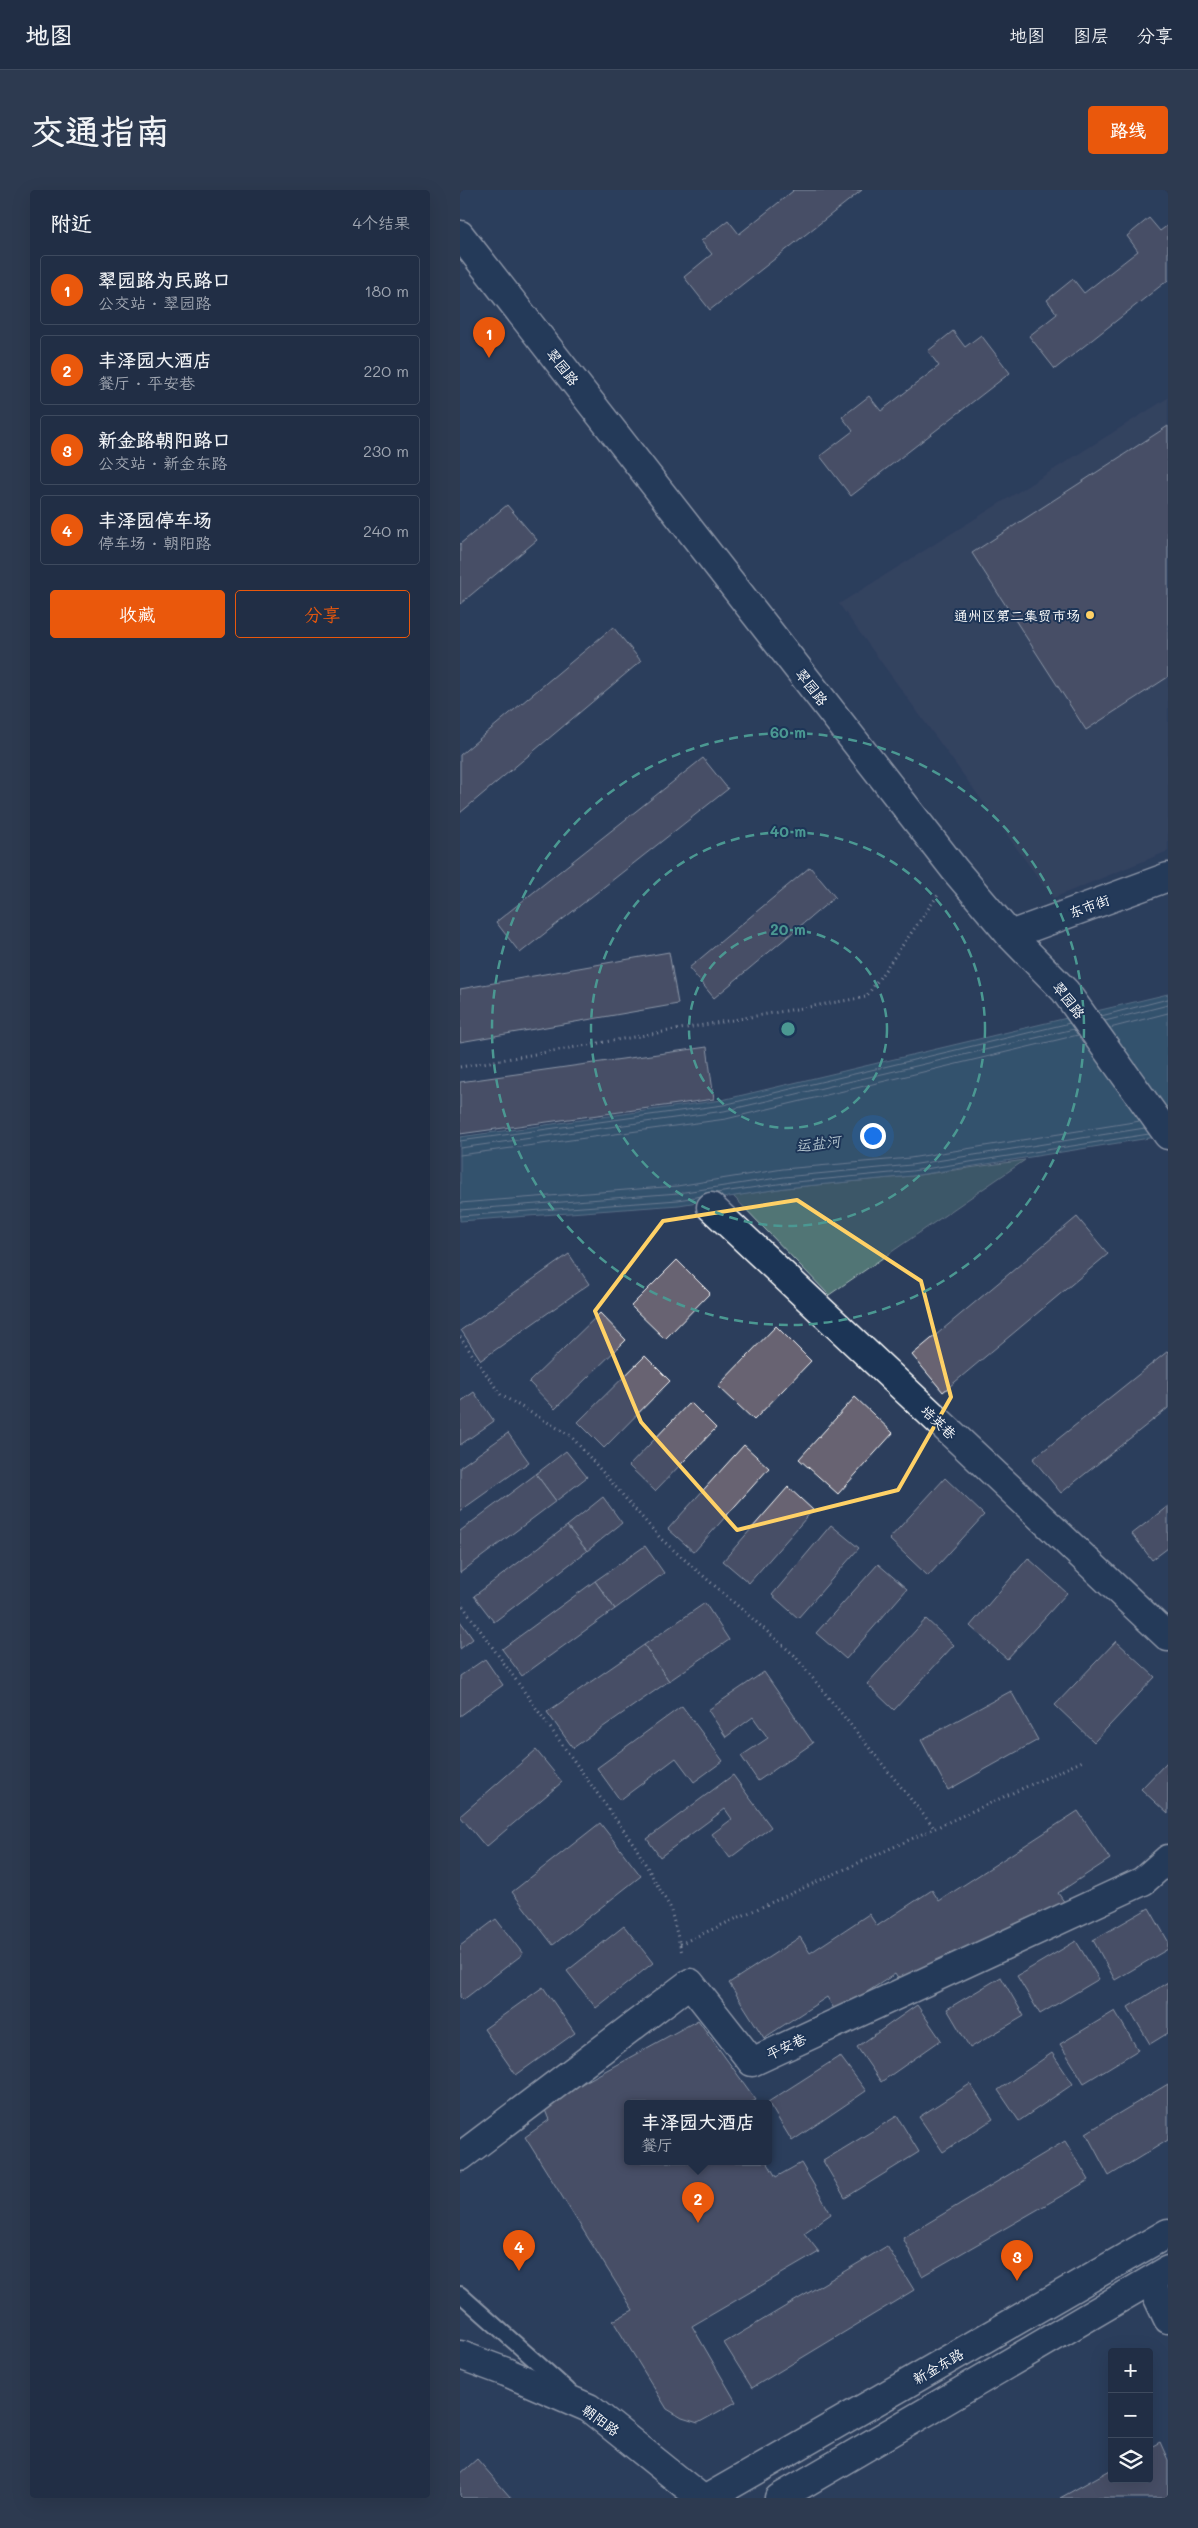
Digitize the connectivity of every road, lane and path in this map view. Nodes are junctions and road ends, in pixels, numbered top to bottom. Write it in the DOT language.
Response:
graph roads {
  1 [pos="460,235"];
  2 [pos="955,870"];
  3 [pos="1168,877"];
  4 [pos="1010,934"];
  5 [pos="460,1067"];
  6 [pos="1168,1135"];
  7 [pos="711,1207"];
  8 [pos="460,1337"];
  9 [pos="460,1602"];
  10 [pos="1168,1637"];
  11 [pos="1085,1760"];
  12 [pos="934,1829"];
  13 [pos="1168,1858"];
  14 [pos="680,1944"];
  15 [pos="690,1983"];
  16 [pos="460,2157"];
  17 [pos="1168,2233"];
  18 [pos="1159,2275"];
  19 [pos="460,2294"];
  20 [pos="1168,2319"];
  21 [pos="460,2355"];
  22 [pos="589,2408"];
  23 [pos="701,2498"];
  24 [pos="708,2498"];
  25 [pos="779,2498"];
  1 -- 2 [label="street, 翠园路"];
  2 -- 4 [label="street, 翠园路"];
  2 -- 5 [label="path"];
  3 -- 4 [label="street, 东市街"];
  4 -- 6 [label="street, 翠园路"];
  7 -- 10 [label="street, 培英巷"];
  8 -- 12 [label="path"];
  9 -- 14 [label="path"];
  11 -- 12 [label="path"];
  12 -- 14 [label="path"];
  13 -- 15 [label="street, 平安巷"];
  14 -- 15 [label="path"];
  15 -- 16 [label="street"];
  17 -- 24 [label="street, 新金东路"];
  18 -- 20 [label="street"];
  18 -- 25 [label="street"];
  19 -- 22 [label="lane"];
  21 -- 22 [label="street, 朝阳路"];
  22 -- 23 [label="street, 朝阳路"];
}
